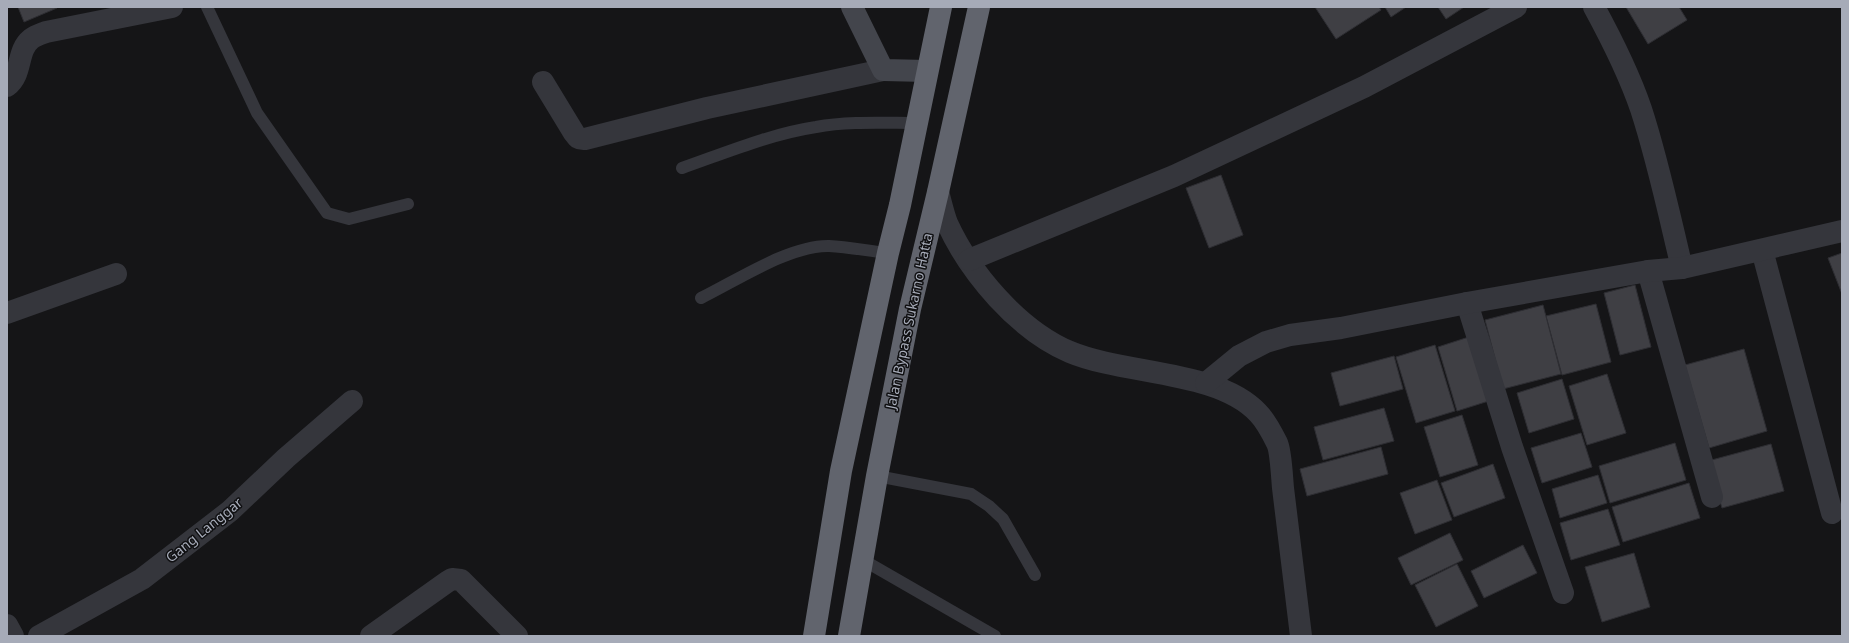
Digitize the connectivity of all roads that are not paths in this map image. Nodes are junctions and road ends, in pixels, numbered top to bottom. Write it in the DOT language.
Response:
graph roads {
  1 [pos="172,7"];
  2 [pos="207,7"];
  3 [pos="852,7"];
  4 [pos="941,7"];
  5 [pos="979,7"];
  6 [pos="1516,7"];
  7 [pos="1594,7"];
  8 [pos="883,70"];
  9 [pos="927,71"];
  10 [pos="543,82"];
  11 [pos="7,86"];
  12 [pos="916,123"];
  13 [pos="682,168"];
  14 [pos="938,192"];
  15 [pos="408,204"];
  16 [pos="1842,231"];
  17 [pos="1762,250"];
  18 [pos="888,253"];
  19 [pos="969,260"];
  20 [pos="1682,268"];
  21 [pos="1648,271"];
  22 [pos="116,274"];
  23 [pos="701,298"];
  24 [pos="1467,303"];
  25 [pos="7,313"];
  26 [pos="1206,383"];
  27 [pos="352,401"];
  28 [pos="877,476"];
  29 [pos="1712,497"];
  30 [pos="1832,512"];
  31 [pos="863,560"];
  32 [pos="1035,575"];
  33 [pos="1563,593"];
  34 [pos="7,625"];
  35 [pos="13,636"];
  36 [pos="39,636"];
  37 [pos="371,636"];
  38 [pos="517,636"];
  39 [pos="814,636"];
  40 [pos="849,636"];
  41 [pos="995,636"];
  42 [pos="1302,636"];
  1 -- 11 [label="street"];
  2 -- 15 [label="lane"];
  3 -- 8 [label="street"];
  4 -- 9 [label="highway"];
  5 -- 14 [label="highway, Jalan Bypass Sukarno Hatta"];
  6 -- 19 [label="street"];
  7 -- 20 [label="street"];
  8 -- 9 [label="street"];
  8 -- 10 [label="street"];
  9 -- 12 [label="highway"];
  12 -- 13 [label="lane"];
  12 -- 18 [label="highway"];
  14 -- 19 [label="street"];
  14 -- 28 [label="highway, Jalan Bypass Sukarno Hatta"];
  16 -- 17 [label="street"];
  17 -- 20 [label="street"];
  17 -- 30 [label="street"];
  18 -- 23 [label="lane"];
  18 -- 39 [label="highway"];
  19 -- 26 [label="street"];
  20 -- 21 [label="street"];
  21 -- 24 [label="street"];
  21 -- 29 [label="street"];
  22 -- 25 [label="street"];
  24 -- 26 [label="street"];
  24 -- 33 [label="street"];
  26 -- 42 [label="street"];
  27 -- 36 [label="street, Gang Langgar"];
  28 -- 31 [label="highway, Jalan Bypass Sukarno Hatta"];
  28 -- 32 [label="lane"];
  31 -- 40 [label="highway, Jalan Bypass Sukarno Hatta"];
  31 -- 41 [label="lane"];
  34 -- 35 [label="street"];
  37 -- 38 [label="street"];
}
